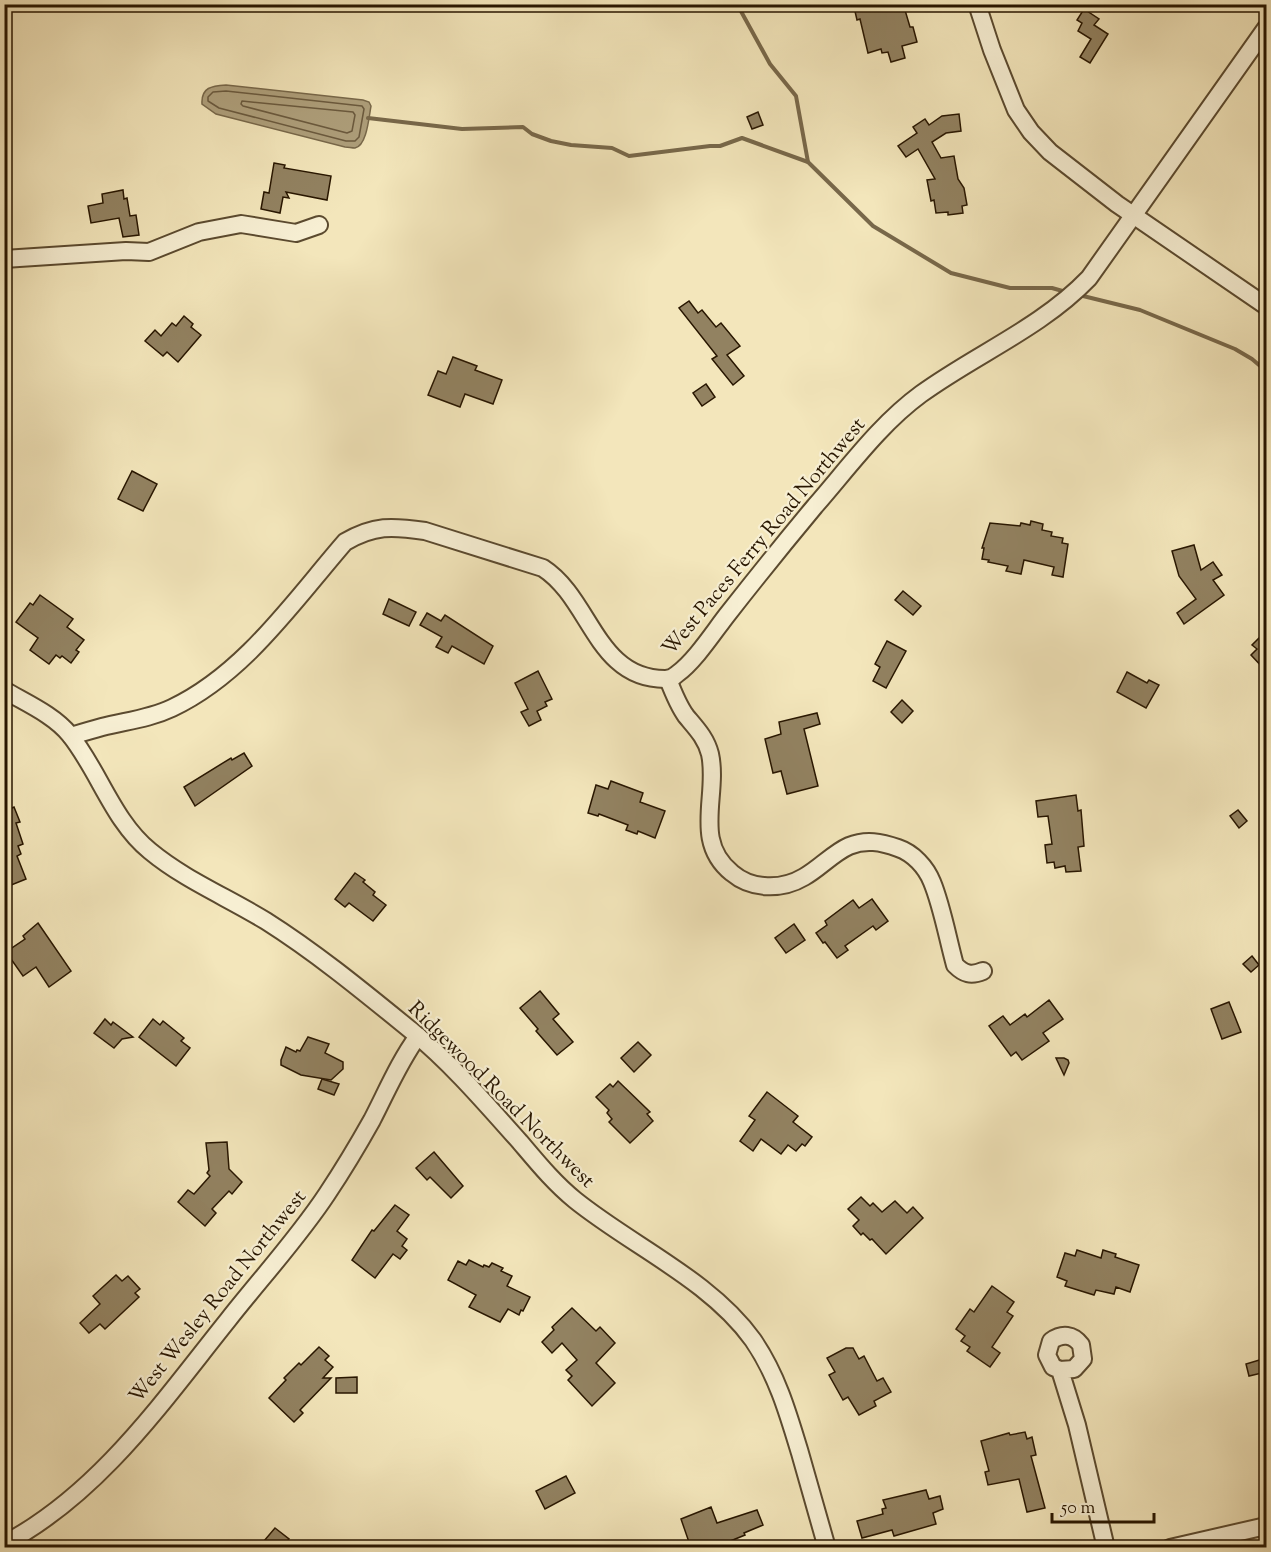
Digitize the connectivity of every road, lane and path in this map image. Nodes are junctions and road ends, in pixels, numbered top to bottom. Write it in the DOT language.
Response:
graph roads {
  1 [pos="977,4"];
  2 [pos="1266,28"];
  3 [pos="1134,216"];
  4 [pos="319,225"];
  5 [pos="4,259"];
  6 [pos="1266,306"];
  7 [pos="668,679"];
  8 [pos="4,690"];
  9 [pos="71,736"];
  10 [pos="983,971"];
  11 [pos="417,1036"];
  12 [pos="1060,1370"];
  13 [pos="1266,1526"];
  14 [pos="4,1544"];
  15 [pos="827,1548"];
  16 [pos="1106,1548"];
  17 [pos="1170,1548"];
  1 -- 3 [label="street"];
  2 -- 3 [label="street, West Paces Ferry Road Northwest"];
  3 -- 6 [label="street"];
  3 -- 7 [label="street, West Paces Ferry Road Northwest"];
  4 -- 5 [label="street"];
  7 -- 9 [label="street, West Paces Ferry Road Northwest"];
  7 -- 10 [label="street"];
  8 -- 9 [label="street, Ridgewood Road Northwest"];
  9 -- 11 [label="street, Ridgewood Road Northwest"];
  11 -- 14 [label="street, West Wesley Road Northwest"];
  11 -- 15 [label="street, Ridgewood Road Northwest"];
  12 -- 16 [label="street"];
  13 -- 17 [label="street"];
}
